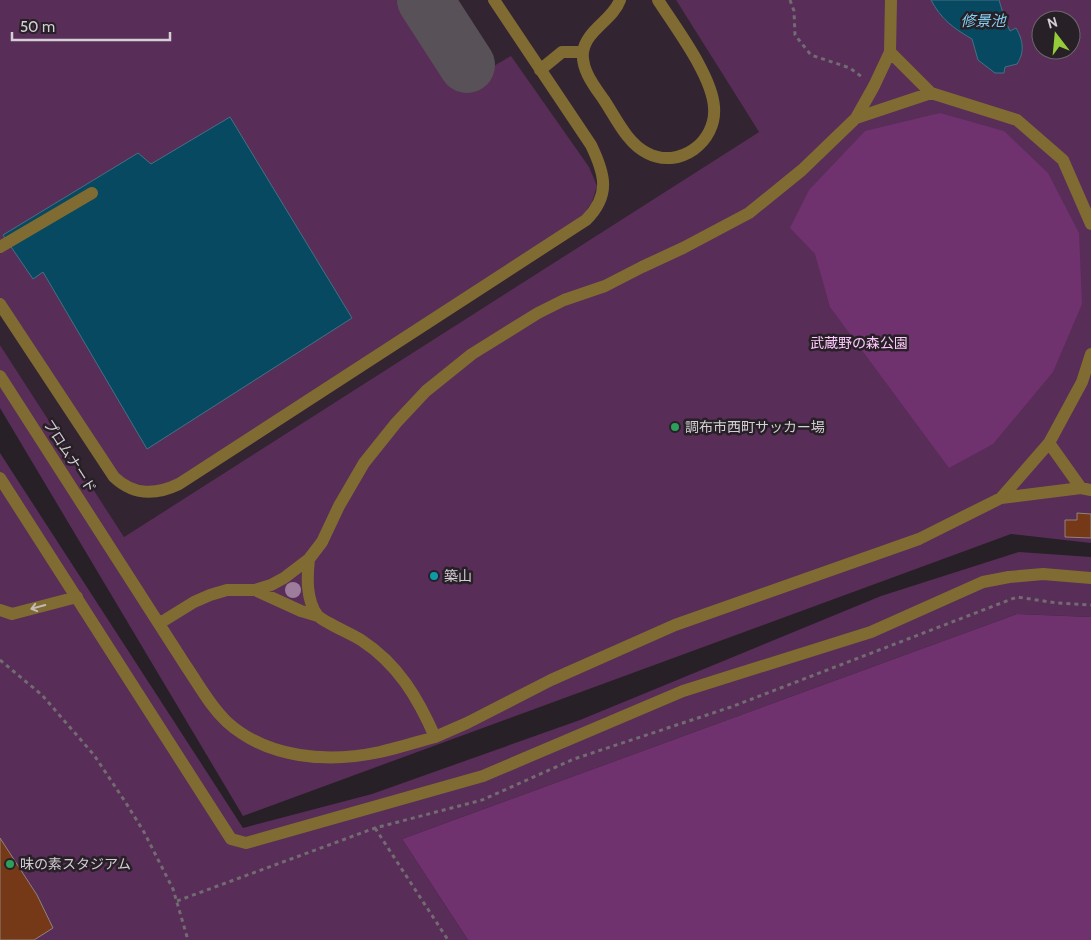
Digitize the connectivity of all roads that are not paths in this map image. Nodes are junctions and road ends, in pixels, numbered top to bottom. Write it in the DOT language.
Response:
graph roads {
  1 [pos="494,0"];
  2 [pos="620,0"];
  3 [pos="658,0"];
  4 [pos="891,0"];
  5 [pos="583,52"];
  6 [pos="890,52"];
  7 [pos="540,70"];
  8 [pos="931,93"];
  9 [pos="856,118"];
  10 [pos="92,193"];
  11 [pos="1091,224"];
  12 [pos="0,247"];
  13 [pos="0,304"];
  14 [pos="1091,354"];
  15 [pos="0,376"];
  16 [pos="1049,443"];
  17 [pos="0,478"];
  18 [pos="1086,489"];
  19 [pos="1001,498"];
  20 [pos="309,559"];
  21 [pos="1091,578"];
  22 [pos="255,590"];
  23 [pos="77,597"];
  24 [pos="0,610"];
  25 [pos="318,616"];
  26 [pos="160,623"];
  27 [pos="435,737"];
  1 -- 7 [label="street"];
  2 -- 5 [label="street"];
  3 -- 5 [label="street"];
  4 -- 6 [label="street"];
  5 -- 7 [label="street"];
  6 -- 8 [label="street"];
  6 -- 9 [label="street"];
  7 -- 13 [label="street"];
  8 -- 9 [label="street"];
  8 -- 11 [label="street"];
  9 -- 20 [label="street"];
  10 -- 12 [label="street"];
  14 -- 16 [label="street"];
  15 -- 26 [label="street, プロムナード"];
  16 -- 18 [label="street"];
  16 -- 19 [label="street"];
  17 -- 23 [label="street"];
  18 -- 19 [label="street"];
  19 -- 27 [label="street, プロムナード"];
  20 -- 22 [label="street"];
  20 -- 25 [label="street"];
  21 -- 23 [label="street"];
  22 -- 25 [label="street"];
  22 -- 26 [label="street"];
  23 -- 24 [label="street, one-way"];
  25 -- 27 [label="street"];
  26 -- 27 [label="street, プロムナード"];
}
